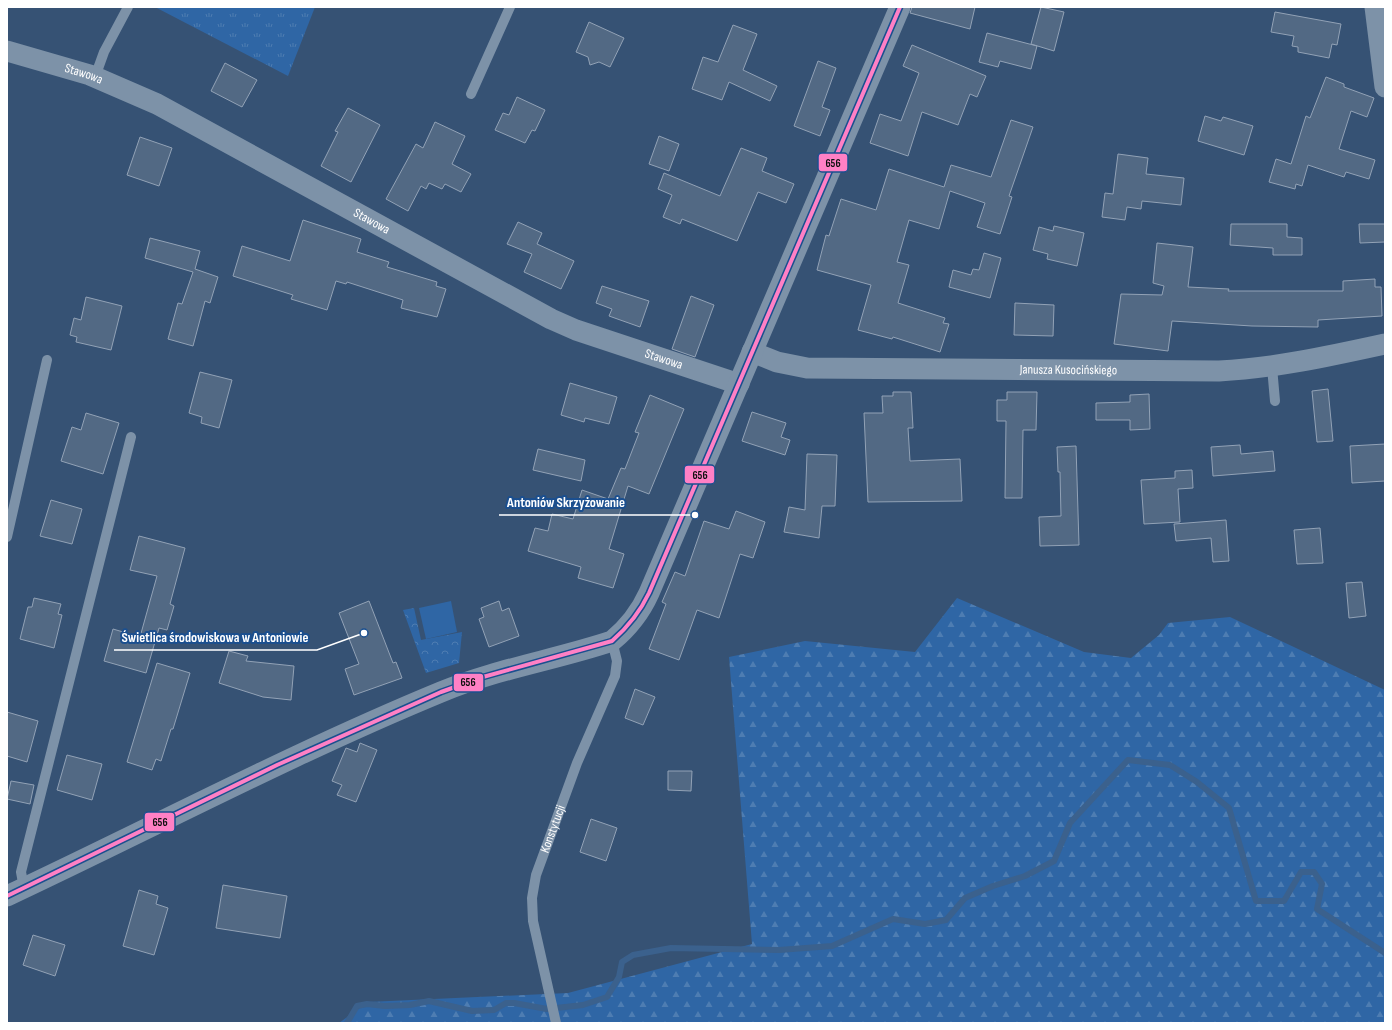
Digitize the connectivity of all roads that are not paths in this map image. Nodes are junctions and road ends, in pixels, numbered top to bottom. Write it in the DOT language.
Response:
graph roads {
  1 [pos="128,7"];
  2 [pos="510,7"];
  3 [pos="900,7"];
  4 [pos="1375,7"];
  5 [pos="7,51"];
  6 [pos="95,77"];
  7 [pos="1385,87"];
  8 [pos="471,94"];
  9 [pos="1385,344"];
  10 [pos="752,352"];
  11 [pos="47,360"];
  12 [pos="1272,367"];
  13 [pos="739,384"];
  14 [pos="1275,401"];
  15 [pos="130,437"];
  16 [pos="7,537"];
  17 [pos="612,641"];
  18 [pos="16,892"];
  19 [pos="556,1023"];
  1 -- 6 [label="lane"];
  2 -- 8 [label="lane"];
  3 -- 10 [label="street"];
  4 -- 7 [label="street"];
  5 -- 6 [label="street, Stawowa"];
  6 -- 13 [label="street, Stawowa"];
  9 -- 12 [label="street, Janusza Kusocińskiego"];
  10 -- 12 [label="street, Janusza Kusocińskiego"];
  10 -- 13 [label="street"];
  11 -- 16 [label="lane"];
  12 -- 14 [label="lane"];
  13 -- 17 [label="street"];
  15 -- 18 [label="lane"];
  17 -- 18 [label="street"];
  17 -- 19 [label="lane, Konstytucji"];
}
